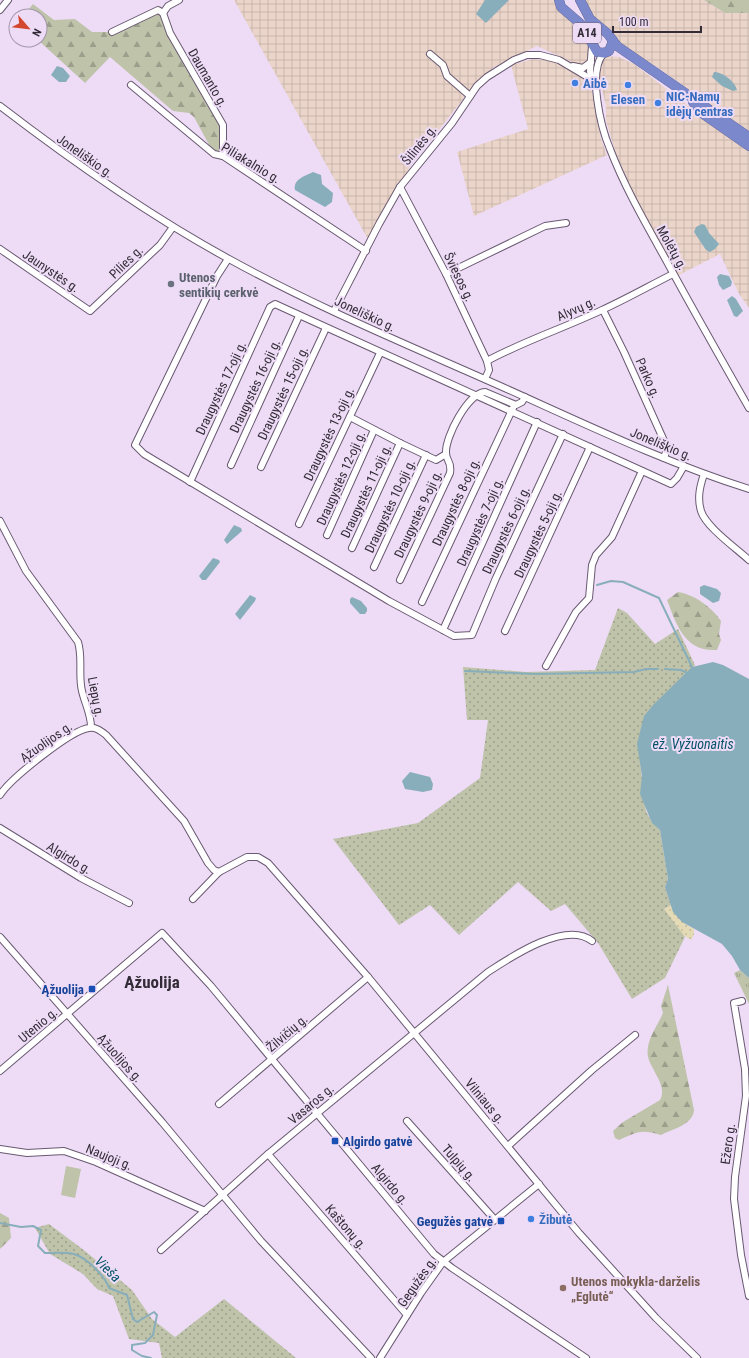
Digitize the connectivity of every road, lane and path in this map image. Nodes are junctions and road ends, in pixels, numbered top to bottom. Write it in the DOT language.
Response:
graph roads {
  1 [pos="8,0"];
  2 [pos="179,0"];
  3 [pos="580,0"];
  4 [pos="558,1"];
  5 [pos="0,10"];
  6 [pos="163,13"];
  7 [pos="112,32"];
  8 [pos="612,41"];
  9 [pos="592,46"];
  10 [pos="605,53"];
  11 [pos="430,54"];
  12 [pos="634,59"];
  13 [pos="591,62"];
  14 [pos="568,65"];
  15 [pos="591,79"];
  16 [pos="131,85"];
  17 [pos="596,91"];
  18 [pos="686,93"];
  19 [pos="470,96"];
  20 [pos="0,106"];
  21 [pos="749,137"];
  22 [pos="749,146"];
  23 [pos="223,156"];
  24 [pos="400,187"];
  25 [pos="566,222"];
  26 [pos="174,227"];
  27 [pos="0,249"];
  28 [pos="366,251"];
  29 [pos="228,259"];
  30 [pos="446,274"];
  31 [pos="673,274"];
  32 [pos="603,310"];
  33 [pos="90,311"];
  34 [pos="334,311"];
  35 [pos="299,316"];
  36 [pos="326,328"];
  37 [pos="380,352"];
  38 [pos="487,361"];
  39 [pos="485,379"];
  40 [pos="475,395"];
  41 [pos="525,397"];
  42 [pos="516,405"];
  43 [pos="749,408"];
  44 [pos="511,410"];
  45 [pos="350,417"];
  46 [pos="537,422"];
  47 [pos="374,430"];
  48 [pos="563,434"];
  49 [pos="400,443"];
  50 [pos="590,447"];
  51 [pos="446,454"];
  52 [pos="426,455"];
  53 [pos="664,458"];
  54 [pos="231,465"];
  55 [pos="684,466"];
  56 [pos="261,467"];
  57 [pos="642,470"];
  58 [pos="704,474"];
  59 [pos="190,482"];
  60 [pos="749,489"];
  61 [pos="0,521"];
  62 [pos="299,524"];
  63 [pos="327,535"];
  64 [pos="352,548"];
  65 [pos="749,560"];
  66 [pos="374,567"];
  67 [pos="400,580"];
  68 [pos="422,602"];
  69 [pos="443,630"];
  70 [pos="505,631"];
  71 [pos="546,666"];
  72 [pos="91,727"];
  73 [pos="0,795"];
  74 [pos="0,828"];
  75 [pos="219,872"];
  76 [pos="193,899"];
  77 [pos="129,903"];
  78 [pos="162,933"];
  79 [pos="0,938"];
  80 [pos="592,941"];
  81 [pos="368,977"];
  82 [pos="742,1001"];
  83 [pos="67,1015"];
  84 [pos="414,1033"];
  85 [pos="635,1035"];
  86 [pos="272,1060"];
  87 [pos="0,1071"];
  88 [pos="219,1104"];
  89 [pos="317,1113"];
  90 [pos="407,1121"];
  91 [pos="508,1146"];
  92 [pos="0,1149"];
  93 [pos="268,1154"];
  94 [pos="539,1184"];
  95 [pos="222,1194"];
  96 [pos="205,1211"];
  97 [pos="495,1220"];
  98 [pos="160,1250"];
  99 [pos="443,1262"];
  100 [pos="749,1296"];
  101 [pos="407,1315"];
  102 [pos="372,1358"];
  103 [pos="380,1358"];
  104 [pos="586,1358"];
  105 [pos="697,1358"];
  1 -- 5 [label="street"];
  2 -- 6 [label="street"];
  3 -- 8 [label="highway, A14"];
  4 -- 9 [label="highway, A14"];
  6 -- 7 [label="street"];
  6 -- 23 [label="street, Daumanto g."];
  8 -- 10 [label="highway, A14"];
  8 -- 12 [label="highway, A14"];
  9 -- 10 [label="highway, A14"];
  9 -- 13 [label="street, Molėtų g."];
  10 -- 12 [label="highway, A14"];
  10 -- 17 [label="street, Molėtų g."];
  11 -- 19 [label="street"];
  12 -- 18 [label="highway, A14"];
  13 -- 14 [label="street, Šilinės g."];
  13 -- 15 [label="street, Molėtų g."];
  14 -- 15 [label="street, Šilinės g."];
  14 -- 19 [label="street, Šilinės g."];
  15 -- 17 [label="street, Molėtų g."];
  16 -- 23 [label="street, Piliakalnio g."];
  17 -- 31 [label="street, Molėtų g."];
  18 -- 21 [label="highway, A14"];
  18 -- 22 [label="highway"];
  19 -- 24 [label="street, Šilinės g."];
  20 -- 26 [label="street, Joneliškio g."];
  23 -- 28 [label="street, Piliakalnio g."];
  24 -- 28 [label="street, Šilinės g."];
  24 -- 30 [label="street, Šviesos g."];
  25 -- 30 [label="street"];
  26 -- 29 [label="street, Joneliškio g."];
  26 -- 33 [label="street, Pilies g."];
  27 -- 33 [label="street, Jaunystės g."];
  28 -- 34 [label="street, Šilinės g."];
  29 -- 34 [label="street, Joneliškio g."];
  29 -- 59 [label="street"];
  30 -- 38 [label="street, Šviesos g."];
  31 -- 32 [label="street, Alyvų g."];
  31 -- 43 [label="street, Molėtų g."];
  32 -- 38 [label="street, Alyvų g."];
  32 -- 53 [label="street, Parko g."];
  34 -- 39 [label="street, Joneliškio g."];
  35 -- 36 [label="street"];
  35 -- 54 [label="street, Draugystės 16-oji g."];
  35 -- 59 [label="street, Draugystės 17-oji g."];
  36 -- 37 [label="street"];
  36 -- 56 [label="street, Draugystės 15-oji g."];
  37 -- 40 [label="street"];
  37 -- 45 [label="street, Draugystės 13-oji g."];
  38 -- 39 [label="street"];
  39 -- 41 [label="street, Joneliškio g."];
  40 -- 42 [label="street"];
  40 -- 44 [label="street"];
  40 -- 51 [label="street, Draugystės 9-oji g."];
  41 -- 42 [label="street"];
  41 -- 53 [label="street, Joneliškio g."];
  42 -- 44 [label="street"];
  44 -- 46 [label="street"];
  44 -- 68 [label="street, Draugystės 8-oji g."];
  45 -- 47 [label="street"];
  45 -- 62 [label="street, Draugystės 13-oji g."];
  46 -- 48 [label="street"];
  46 -- 69 [label="street, Draugystės 7-oji g."];
  47 -- 49 [label="street"];
  47 -- 63 [label="street, Draugystės 12-oji g."];
  48 -- 50 [label="street"];
  48 -- 69 [label="street, Draugystės 6-oji g."];
  49 -- 52 [label="street"];
  49 -- 64 [label="street, Draugystės 11-oji g."];
  50 -- 57 [label="street"];
  50 -- 70 [label="street, Draugystės 5-oji g."];
  51 -- 52 [label="street"];
  51 -- 67 [label="street, Draugystės 9-oji g."];
  52 -- 66 [label="street, Draugystės 10-oji g."];
  53 -- 55 [label="street, Joneliškio g."];
  55 -- 57 [label="street"];
  55 -- 58 [label="street, Joneliškio g."];
  57 -- 71 [label="street"];
  58 -- 60 [label="street, Joneliškio g."];
  58 -- 65 [label="street"];
  59 -- 69 [label="street"];
  61 -- 72 [label="street, Liepų g."];
  72 -- 73 [label="street, Ąžuolijos g."];
  72 -- 75 [label="street, Liepų g."];
  74 -- 77 [label="street, Algirdo g."];
  75 -- 76 [label="street"];
  75 -- 81 [label="street, Vilniaus g."];
  78 -- 83 [label="street, Utenio g."];
  78 -- 86 [label="street, Algirdo g."];
  79 -- 83 [label="street, Ąžuolijos g."];
  80 -- 84 [label="street, Vasaros g."];
  81 -- 84 [label="street, Vilniaus g."];
  81 -- 86 [label="street, Žilvičių g."];
  82 -- 100 [label="street, Ežero g."];
  83 -- 87 [label="street, Utenio g."];
  83 -- 95 [label="street, Ąžuolijos g."];
  84 -- 89 [label="street, Vasaros g."];
  84 -- 91 [label="street, Vilniaus g."];
  85 -- 91 [label="street"];
  86 -- 88 [label="street, Žilvičių g."];
  86 -- 89 [label="street, Algirdo g."];
  89 -- 93 [label="street, Vasaros g."];
  89 -- 99 [label="street, Algirdo g."];
  90 -- 97 [label="street, Tulpių g."];
  91 -- 94 [label="street, Vilniaus g."];
  92 -- 96 [label="street, Naujoji g."];
  93 -- 95 [label="street, Vasaros g."];
  93 -- 101 [label="street, Kaštonų g."];
  94 -- 97 [label="street, Gegužės g."];
  94 -- 105 [label="street, Vilniaus g."];
  95 -- 96 [label="street, Vasaros g."];
  95 -- 102 [label="street"];
  96 -- 98 [label="street, Vasaros g."];
  97 -- 99 [label="street, Gegužės g."];
  99 -- 101 [label="street, Gegužės g."];
  99 -- 104 [label="street, Algirdo g."];
  101 -- 103 [label="street, Gegužės g."];
}
